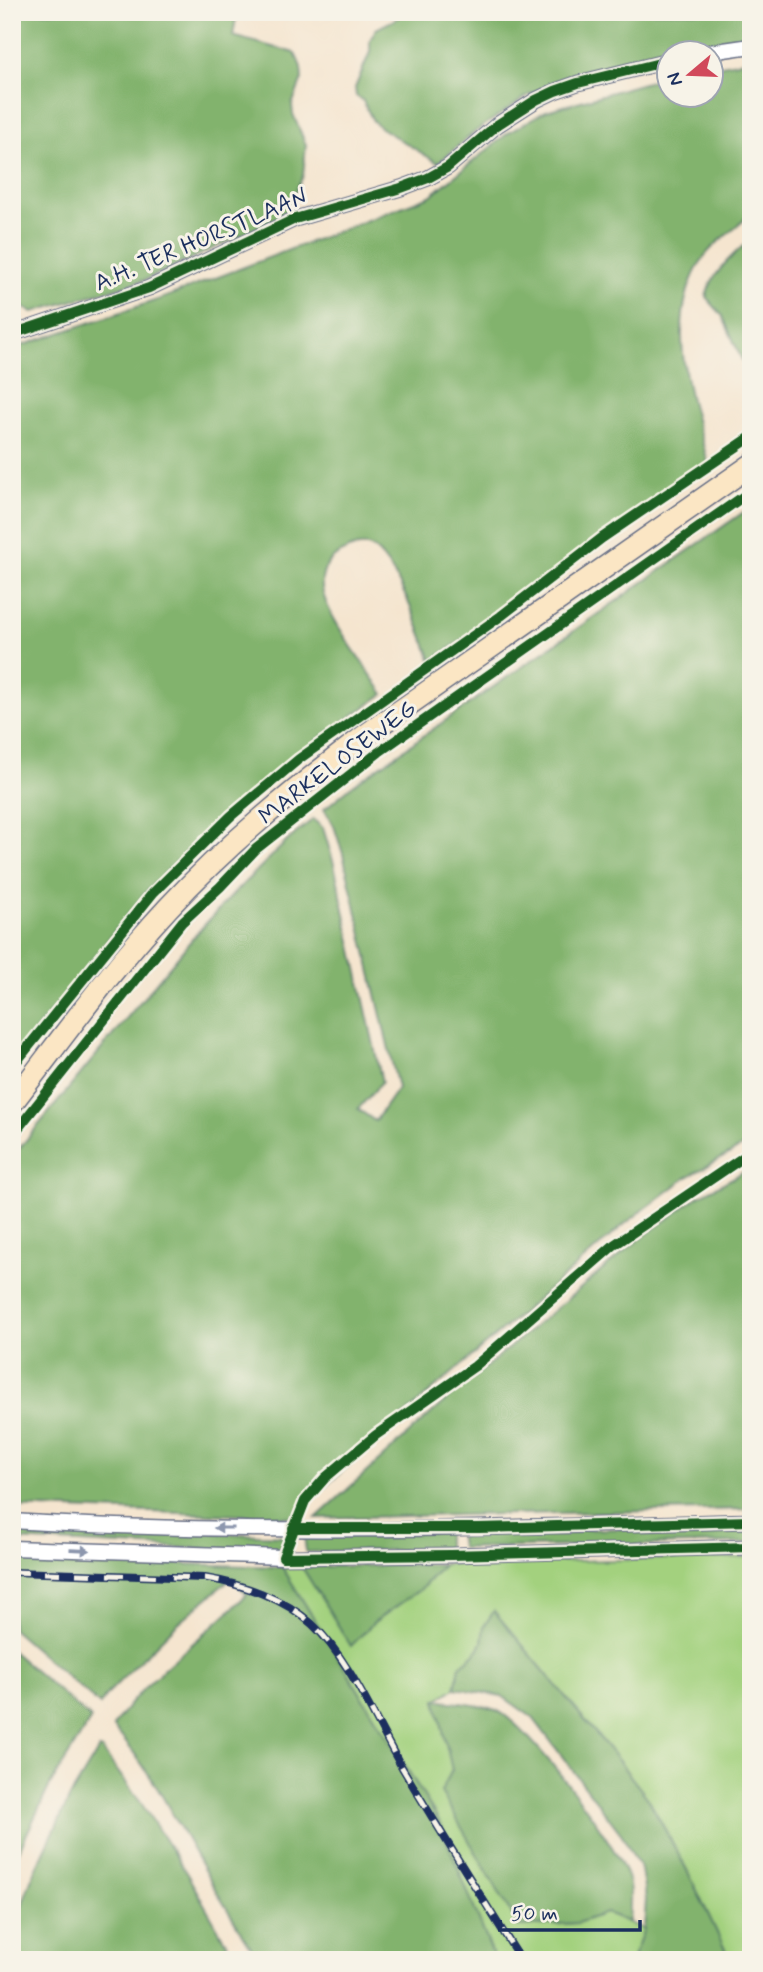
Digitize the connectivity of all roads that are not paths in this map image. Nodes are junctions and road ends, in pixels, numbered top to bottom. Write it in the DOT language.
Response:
graph roads {
  1 [pos="751,46"];
  2 [pos="724,50"];
  3 [pos="654,64"];
  4 [pos="12,334"];
  5 [pos="751,465"];
  6 [pos="12,1103"];
  7 [pos="12,1521"];
  8 [pos="751,1521"];
  9 [pos="751,1547"];
  10 [pos="12,1548"];
  1 -- 2 [label="street"];
  3 -- 4 [label="street, A.H. TER HORSTLAAN"];
  5 -- 6 [label="main road, MARKELOSEWEG"];
  8 -- 7 [label="street, one-way"];
  10 -- 9 [label="street, one-way"];
}
